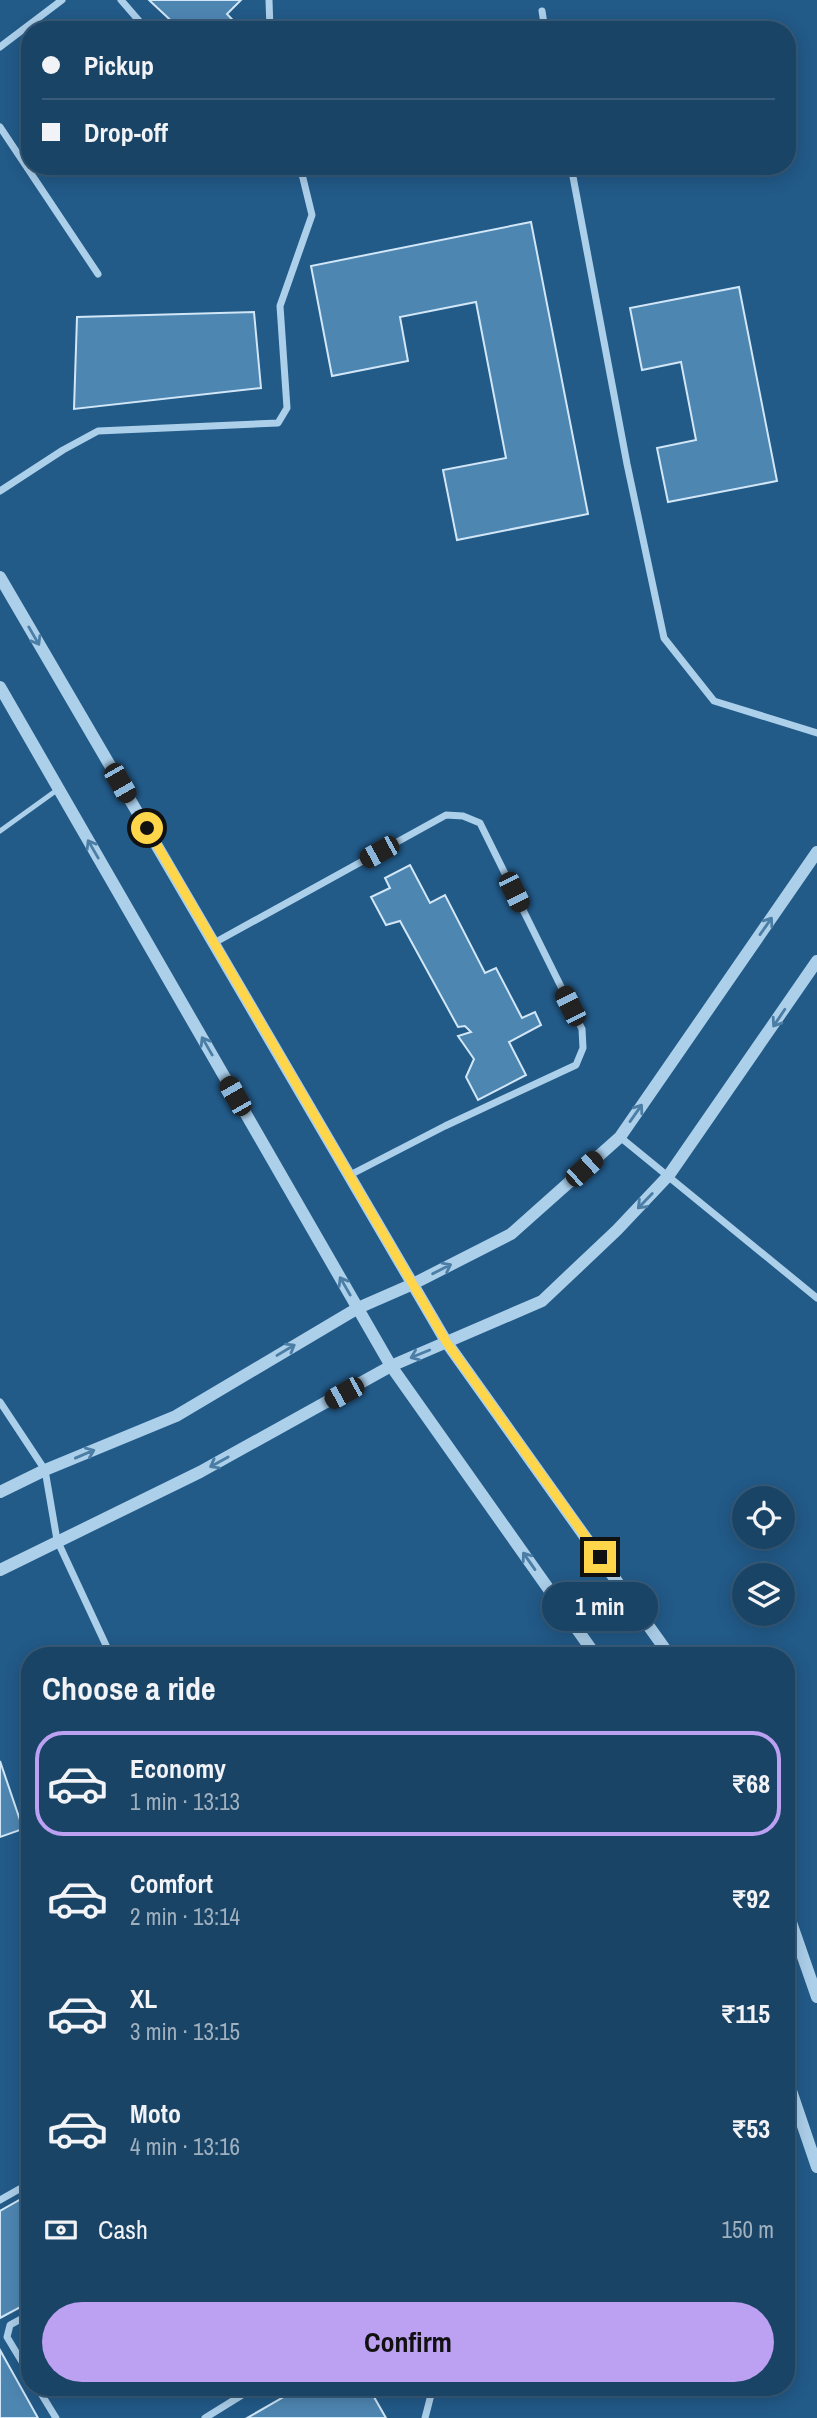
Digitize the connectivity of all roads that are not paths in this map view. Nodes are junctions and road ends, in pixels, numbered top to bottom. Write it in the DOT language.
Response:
graph roads {
  1 [pos="62,0"];
  2 [pos="121,0"];
  3 [pos="269,0"];
  4 [pos="542,11"];
  5 [pos="34,21"];
  6 [pos="139,21"];
  7 [pos="270,21"];
  8 [pos="544,21"];
  9 [pos="21,31"];
  10 [pos="0,47"];
  11 [pos="0,127"];
  12 [pos="21,158"];
  13 [pos="32,175"];
  14 [pos="302,175"];
  15 [pos="573,175"];
  16 [pos="98,274"];
  17 [pos="0,491"];
  18 [pos="0,577"];
  19 [pos="0,687"];
  20 [pos="817,733"];
  21 [pos="59,789"];
  22 [pos="0,831"];
  23 [pos="817,852"];
  24 [pos="214,943"];
  25 [pos="817,961"];
  26 [pos="620,1137"];
  27 [pos="350,1175"];
  28 [pos="669,1175"];
  29 [pos="413,1283"];
  30 [pos="817,1298"];
  31 [pos="358,1308"];
  32 [pos="447,1343"];
  33 [pos="391,1366"];
  34 [pos="0,1402"];
  35 [pos="45,1471"];
  36 [pos="0,1492"];
  37 [pos="57,1540"];
  38 [pos="0,1570"];
  39 [pos="107,1647"];
  40 [pos="590,1647"];
  41 [pos="664,1647"];
  42 [pos="795,1934"];
  43 [pos="817,1997"];
  44 [pos="795,2102"];
  45 [pos="817,2167"];
  46 [pos="21,2188"];
  47 [pos="0,2200"];
  48 [pos="21,2319"];
  49 [pos="21,2360"];
  50 [pos="43,2396"];
  51 [pos="240,2396"];
  52 [pos="431,2396"];
  53 [pos="56,2418"];
  54 [pos="205,2418"];
  55 [pos="425,2418"];
  1 -- 5 [label="street"];
  2 -- 6 [label="street"];
  3 -- 7 [label="street"];
  4 -- 8 [label="street"];
  9 -- 10 [label="street"];
  11 -- 12 [label="street"];
  13 -- 16 [label="street"];
  14 -- 17 [label="street"];
  15 -- 20 [label="street"];
  18 -- 24 [label="street, one-way"];
  19 -- 21 [label="street"];
  21 -- 22 [label="lane"];
  31 -- 21 [label="street, one-way"];
  26 -- 23 [label="street, one-way"];
  24 -- 27 [label="street"];
  24 -- 27 [label="street"];
  25 -- 28 [label="street, one-way"];
  26 -- 28 [label="street"];
  29 -- 26 [label="street, one-way"];
  27 -- 29 [label="street"];
  28 -- 30 [label="street"];
  28 -- 32 [label="street, one-way"];
  29 -- 31 [label="street"];
  29 -- 32 [label="street"];
  31 -- 33 [label="street"];
  35 -- 31 [label="street, one-way"];
  32 -- 33 [label="street, one-way"];
  32 -- 41 [label="street"];
  33 -- 37 [label="street, one-way"];
  40 -- 33 [label="street, one-way"];
  34 -- 35 [label="street"];
  35 -- 36 [label="street"];
  35 -- 37 [label="street"];
  37 -- 38 [label="street"];
  37 -- 39 [label="street"];
  42 -- 43 [label="street"];
  44 -- 45 [label="street"];
  46 -- 47 [label="street"];
  48 -- 49 [label="street"];
  50 -- 53 [label="street"];
  51 -- 54 [label="street"];
  52 -- 55 [label="street"];
}
